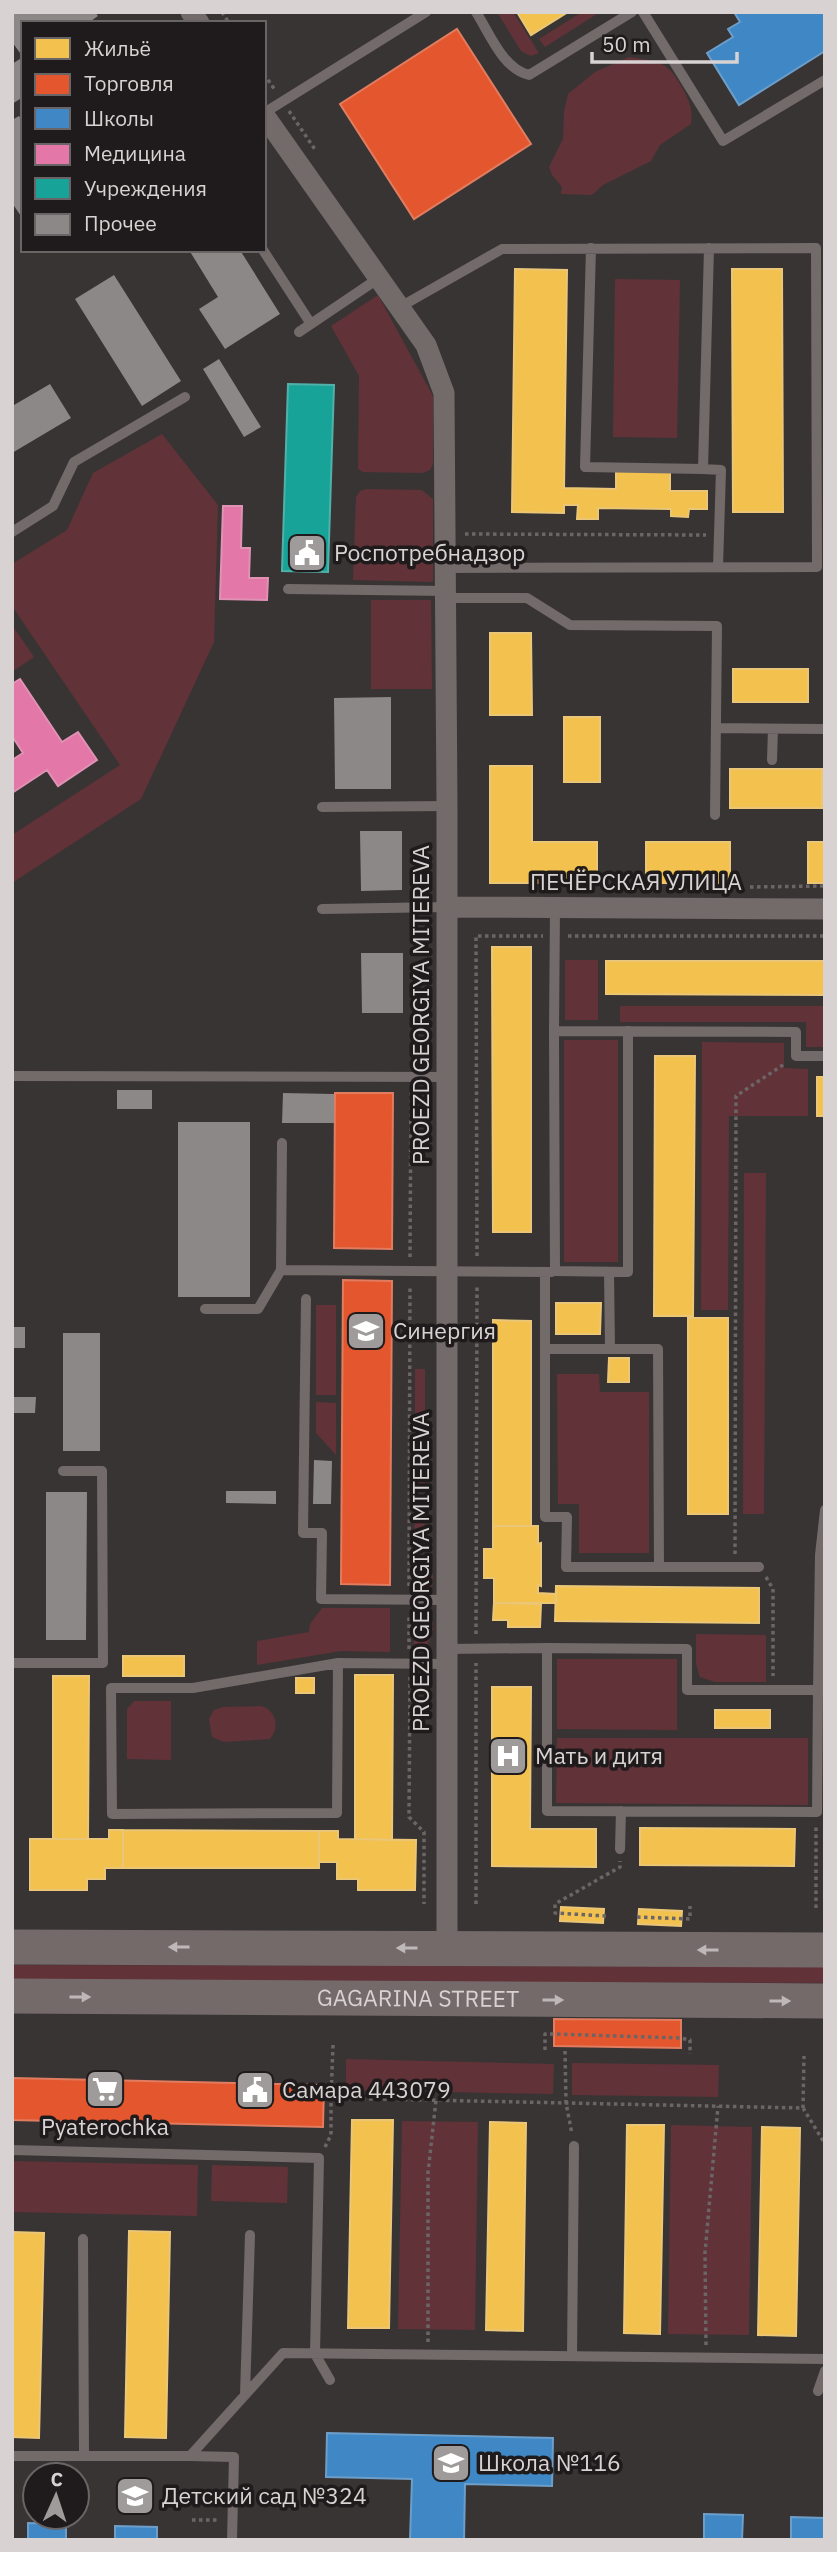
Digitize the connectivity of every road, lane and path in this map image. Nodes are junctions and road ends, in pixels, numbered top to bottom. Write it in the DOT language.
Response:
graph roads {
  1 [pos="426,12"];
  2 [pos="476,12"];
  3 [pos="632,12"];
  4 [pos="643,12"];
  5 [pos="825,80"];
  6 [pos="266,113"];
  7 [pos="266,117"];
  8 [pos="591,248"];
  9 [pos="709,248"];
  10 [pos="820,248"];
  11 [pos="264,252"];
  12 [pos="379,278"];
  13 [pos="400,307"];
  14 [pos="311,324"];
  15 [pos="299,332"];
  16 [pos="186,397"];
  17 [pos="703,470"];
  18 [pos="12,532"];
  19 [pos="445,534"];
  20 [pos="719,535"];
  21 [pos="718,567"];
  22 [pos="821,567"];
  23 [pos="445,568"];
  24 [pos="288,589"];
  25 [pos="446,594"];
  26 [pos="716,728"];
  27 [pos="773,729"];
  28 [pos="825,729"];
  29 [pos="772,760"];
  30 [pos="447,806"];
  31 [pos="322,807"];
  32 [pos="715,815"];
  33 [pos="447,907"];
  34 [pos="555,908"];
  35 [pos="322,909"];
  36 [pos="825,909"];
  37 [pos="555,936"];
  38 [pos="825,936"];
  39 [pos="554,1031"];
  40 [pos="628,1031"];
  41 [pos="796,1056"];
  42 [pos="825,1056"];
  43 [pos="12,1076"];
  44 [pos="411,1077"];
  45 [pos="447,1077"];
  46 [pos="282,1143"];
  47 [pos="281,1270"];
  48 [pos="410,1271"];
  49 [pos="447,1271"];
  50 [pos="477,1272"];
  51 [pos="550,1272"];
  52 [pos="609,1272"];
  53 [pos="306,1299"];
  54 [pos="205,1309"];
  55 [pos="545,1349"];
  56 [pos="610,1349"];
  57 [pos="63,1471"];
  58 [pos="825,1510"];
  59 [pos="659,1567"];
  60 [pos="735,1567"];
  61 [pos="759,1567"];
  62 [pos="409,1600"];
  63 [pos="447,1600"];
  64 [pos="476,1648"];
  65 [pos="547,1648"];
  66 [pos="447,1656"];
  67 [pos="12,1663"];
  68 [pos="338,1663"];
  69 [pos="410,1663"];
  70 [pos="773,1690"];
  71 [pos="821,1690"];
  72 [pos="621,1811"];
  73 [pos="817,1812"];
  74 [pos="620,1849"];
  75 [pos="424,1904"];
  76 [pos="476,1904"];
  77 [pos="690,1906"];
  78 [pos="816,1908"];
  79 [pos="606,1916"];
  80 [pos="637,1917"];
  81 [pos="12,1947"];
  82 [pos="447,1949"];
  83 [pos="825,1950"];
  84 [pos="12,1997"];
  85 [pos="825,2001"];
  86 [pos="333,2045"];
  87 [pos="545,2050"];
  88 [pos="565,2051"];
  89 [pos="690,2053"];
  90 [pos="804,2056"];
  91 [pos="331,2098"];
  92 [pos="436,2100"];
  93 [pos="566,2103"];
  94 [pos="718,2106"];
  95 [pos="803,2108"];
  96 [pos="825,2144"];
  97 [pos="574,2146"];
  98 [pos="12,2150"];
  99 [pos="319,2158"];
  100 [pos="250,2235"];
  101 [pos="83,2239"];
  102 [pos="315,2354"];
  103 [pos="428,2355"];
  104 [pos="572,2356"];
  105 [pos="707,2358"];
  106 [pos="825,2360"];
  107 [pos="825,2371"];
  108 [pos="330,2380"];
  109 [pos="818,2390"];
  110 [pos="245,2395"];
  111 [pos="12,2456"];
  112 [pos="84,2456"];
  113 [pos="190,2456"];
  114 [pos="192,2520"];
  115 [pos="232,2520"];
  116 [pos="232,2540"];
  1 -- 6 [label="lane"];
  2 -- 3 [label="lane"];
  4 -- 5 [label="lane"];
  7 -- 12 [label="street, PROEZD GEORGIYA MITEREVA"];
  8 -- 9 [label="lane"];
  8 -- 13 [label="lane"];
  8 -- 17 [label="lane"];
  9 -- 10 [label="lane"];
  9 -- 17 [label="lane"];
  10 -- 22 [label="lane"];
  11 -- 14 [label="lane"];
  12 -- 13 [label="street, PROEZD GEORGIYA MITEREVA"];
  12 -- 14 [label="lane"];
  13 -- 19 [label="street, PROEZD GEORGIYA MITEREVA"];
  14 -- 15 [label="lane"];
  16 -- 18 [label="lane"];
  17 -- 20 [label="lane"];
  19 -- 20 [label="path"];
  19 -- 23 [label="street, PROEZD GEORGIYA MITEREVA"];
  20 -- 21 [label="lane"];
  21 -- 22 [label="lane"];
  21 -- 23 [label="lane"];
  23 -- 25 [label="street, PROEZD GEORGIYA MITEREVA"];
  24 -- 25 [label="lane"];
  25 -- 26 [label="lane"];
  25 -- 30 [label="street, PROEZD GEORGIYA MITEREVA"];
  26 -- 27 [label="lane"];
  26 -- 32 [label="lane"];
  27 -- 28 [label="lane"];
  27 -- 29 [label="lane"];
  30 -- 31 [label="lane"];
  30 -- 33 [label="street, PROEZD GEORGIYA MITEREVA"];
  33 -- 34 [label="street, ПЕЧЁРСКАЯ УЛИЦА"];
  33 -- 35 [label="lane"];
  33 -- 45 [label="street, PROEZD GEORGIYA MITEREVA"];
  34 -- 36 [label="street, ПЕЧЁРСКАЯ УЛИЦА"];
  34 -- 37 [label="lane"];
  37 -- 38 [label="path"];
  37 -- 39 [label="lane"];
  37 -- 50 [label="path"];
  39 -- 40 [label="lane"];
  39 -- 51 [label="lane"];
  40 -- 41 [label="lane"];
  40 -- 52 [label="lane"];
  41 -- 42 [label="lane"];
  41 -- 60 [label="path"];
  43 -- 44 [label="lane"];
  44 -- 45 [label="lane"];
  44 -- 48 [label="path"];
  45 -- 49 [label="street, PROEZD GEORGIYA MITEREVA"];
  46 -- 47 [label="lane"];
  47 -- 48 [label="lane"];
  47 -- 54 [label="lane"];
  48 -- 49 [label="lane"];
  48 -- 62 [label="path"];
  49 -- 50 [label="lane"];
  49 -- 63 [label="street, PROEZD GEORGIYA MITEREVA"];
  50 -- 51 [label="lane"];
  50 -- 64 [label="path"];
  51 -- 52 [label="lane"];
  51 -- 55 [label="lane"];
  52 -- 56 [label="lane"];
  53 -- 62 [label="lane"];
  55 -- 56 [label="lane"];
  55 -- 59 [label="lane"];
  56 -- 59 [label="lane"];
  57 -- 67 [label="lane"];
  58 -- 71 [label="lane"];
  59 -- 60 [label="lane"];
  60 -- 61 [label="lane"];
  61 -- 70 [label="path"];
  62 -- 63 [label="lane"];
  62 -- 69 [label="path"];
  63 -- 66 [label="street, PROEZD GEORGIYA MITEREVA"];
  64 -- 65 [label="lane"];
  64 -- 66 [label="lane"];
  64 -- 76 [label="path"];
  65 -- 70 [label="lane"];
  65 -- 72 [label="lane"];
  66 -- 69 [label="lane"];
  66 -- 82 [label="street, PROEZD GEORGIYA MITEREVA"];
  68 -- 68 [label="lane"];
  68 -- 69 [label="lane"];
  69 -- 75 [label="path"];
  70 -- 71 [label="lane"];
  71 -- 73 [label="lane"];
  72 -- 73 [label="lane"];
  72 -- 74 [label="lane"];
  73 -- 78 [label="path"];
  74 -- 79 [label="path"];
  77 -- 80 [label="path"];
  82 -- 81 [label="main road, one-way"];
  83 -- 82 [label="main road, one-way"];
  84 -- 85 [label="main road, GAGARINA STREET, one-way"];
  86 -- 91 [label="path"];
  87 -- 89 [label="path"];
  88 -- 93 [label="path"];
  90 -- 95 [label="path"];
  91 -- 92 [label="path"];
  91 -- 99 [label="path"];
  92 -- 93 [label="path"];
  92 -- 103 [label="path"];
  93 -- 94 [label="path"];
  93 -- 97 [label="path"];
  94 -- 95 [label="path"];
  94 -- 105 [label="path"];
  95 -- 96 [label="path"];
  97 -- 104 [label="lane"];
  98 -- 99 [label="lane"];
  99 -- 102 [label="lane"];
  100 -- 110 [label="lane"];
  101 -- 112 [label="lane"];
  102 -- 103 [label="lane"];
  102 -- 108 [label="lane"];
  102 -- 110 [label="lane"];
  103 -- 104 [label="lane"];
  104 -- 105 [label="lane"];
  105 -- 106 [label="lane"];
  107 -- 109 [label="lane"];
  110 -- 113 [label="lane"];
  111 -- 112 [label="lane"];
  112 -- 113 [label="lane"];
  113 -- 115 [label="lane"];
  114 -- 115 [label="path"];
  115 -- 116 [label="lane"];
}
